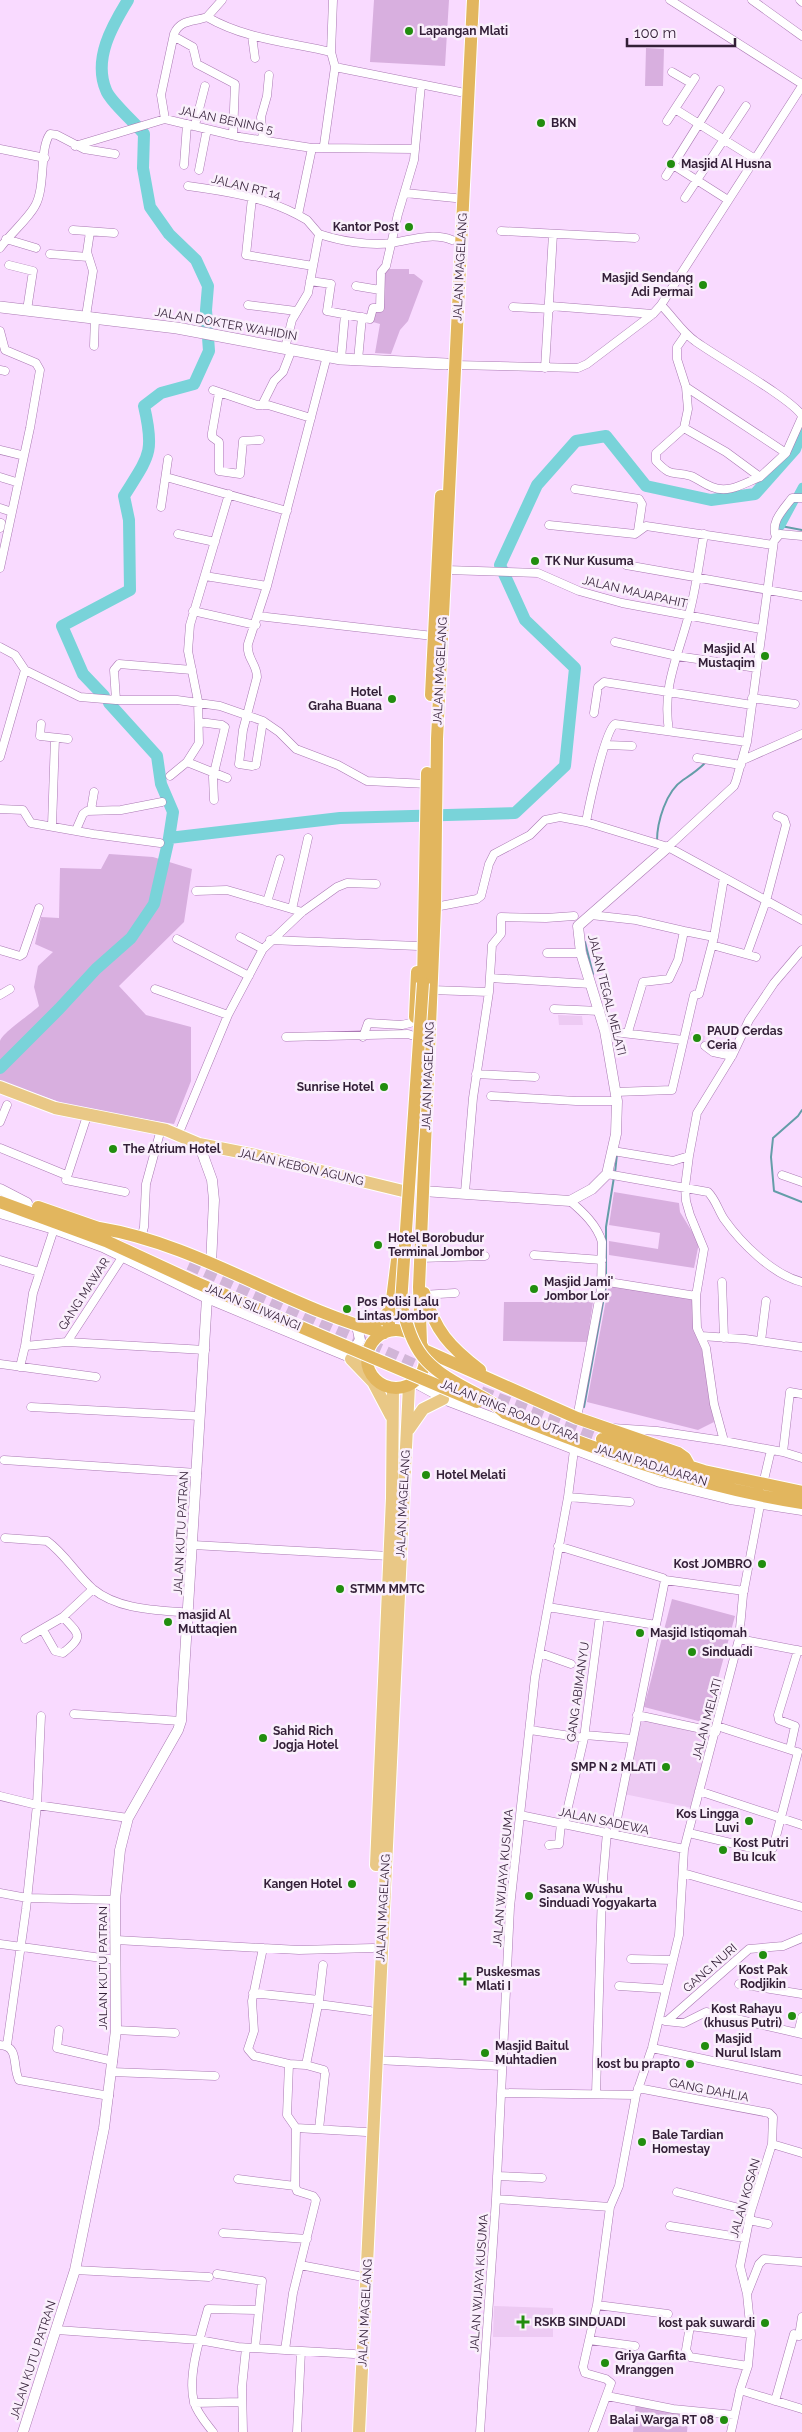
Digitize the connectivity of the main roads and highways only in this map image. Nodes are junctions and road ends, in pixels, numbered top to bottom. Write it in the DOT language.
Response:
graph roads {
  1 [pos="464,0"];
  2 [pos="473,0"];
  3 [pos="460,166"];
  4 [pos="0,307"];
  5 [pos="451,365"];
  6 [pos="430,798"];
  7 [pos="430,906"];
  8 [pos="427,986"];
  9 [pos="1,1088"];
  10 [pos="404,1191"];
  11 [pos="0,1196"];
  12 [pos="0,1202"];
  13 [pos="99,1228"];
  14 [pos="189,1264"];
  15 [pos="395,1287"];
  16 [pos="421,1292"];
  17 [pos="392,1306"];
  18 [pos="340,1319"];
  19 [pos="386,1332"];
  20 [pos="422,1347"];
  21 [pos="349,1357"];
  22 [pos="493,1382"];
  23 [pos="411,1384"];
  24 [pos="393,1388"];
  25 [pos="446,1400"];
  26 [pos="505,1413"];
  27 [pos="393,1421"];
  28 [pos="407,1434"];
  29 [pos="802,1492"];
  30 [pos="802,1503"];
  31 [pos="351,2432"];
  32 [pos="359,2432"];
  1 -- 3 [label="highway, JALAN MAGELANG"];
  2 -- 3 [label="highway, JALAN MAGELANG"];
  3 -- 5 [label="highway, JALAN MAGELANG"];
  3 -- 5 [label="highway, JALAN MAGELANG"];
  4 -- 5 [label="main road, JALAN DOKTER WAHIDIN"];
  5 -- 6 [label="highway, JALAN MAGELANG"];
  5 -- 6 [label="highway, JALAN MAGELANG"];
  6 -- 7 [label="highway, JALAN MAGELANG"];
  7 -- 8 [label="highway"];
  7 -- 10 [label="highway, JALAN MAGELANG"];
  8 -- 16 [label="highway, JALAN MAGELANG"];
  8 -- 26 [label="highway, bridge"];
  9 -- 10 [label="main road, JALAN KEBON AGUNG"];
  10 -- 15 [label="highway, JALAN MAGELANG"];
  11 -- 13 [label="highway"];
  12 -- 26 [label="highway, JALAN SILIWANGI, bridge"];
  13 -- 14 [label="highway"];
  13 -- 18 [label="highway"];
  15 -- 16 [label="highway"];
  15 -- 17 [label="highway, JALAN MAGELANG"];
  16 -- 20 [label="highway, JALAN MAGELANG"];
  16 -- 22 [label="highway"];
  17 -- 18 [label="highway"];
  17 -- 19 [label="highway, JALAN MAGELANG"];
  18 -- 19 [label="highway"];
  19 -- 20 [label="highway"];
  19 -- 24 [label="highway"];
  20 -- 22 [label="highway"];
  20 -- 23 [label="highway"];
  21 -- 27 [label="main road"];
  22 -- 29 [label="highway, JALAN PADJAJARAN"];
  23 -- 24 [label="highway"];
  23 -- 28 [label="main road, JALAN MAGELANG"];
  24 -- 27 [label="main road, JALAN MAGELANG"];
  25 -- 28 [label="main road"];
  26 -- 30 [label="highway, JALAN PADJAJARAN"];
  27 -- 31 [label="main road, JALAN MAGELANG"];
  28 -- 32 [label="main road, JALAN MAGELANG"];
}
